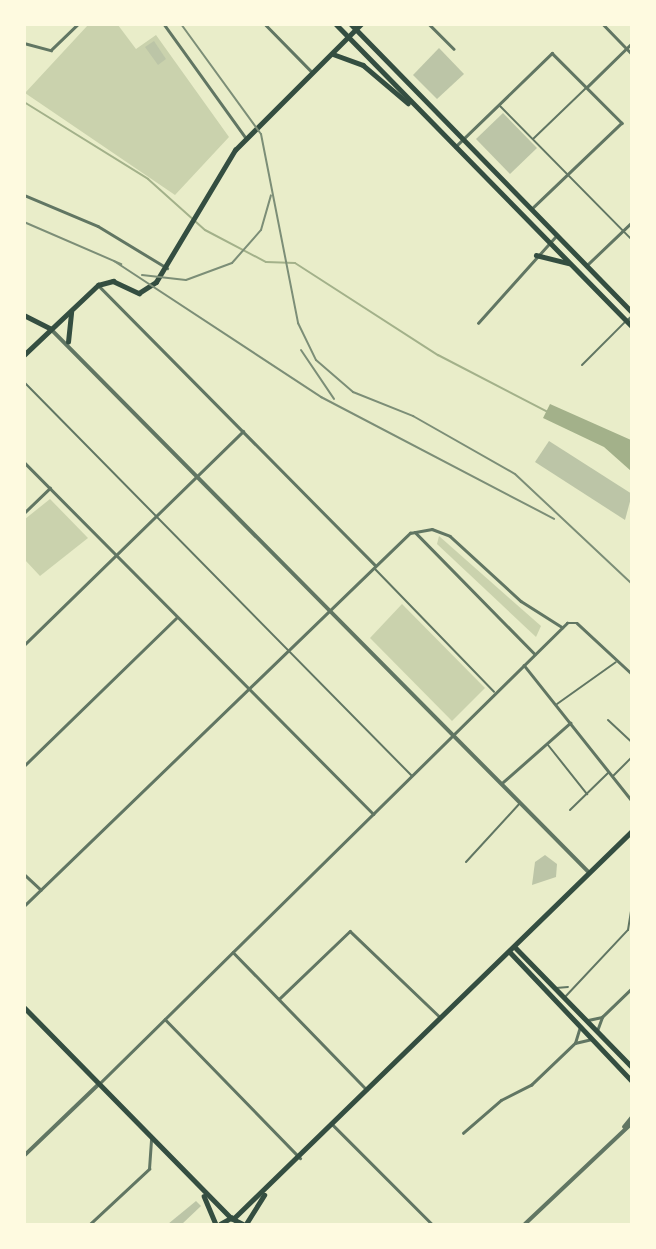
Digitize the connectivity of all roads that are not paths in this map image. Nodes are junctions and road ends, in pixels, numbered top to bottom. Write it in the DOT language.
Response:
graph roads {
  1 [pos="78,24"];
  2 [pos="164,24"];
  3 [pos="265,24"];
  4 [pos="336,24"];
  5 [pos="351,24"];
  6 [pos="361,24"];
  7 [pos="429,24"];
  8 [pos="603,24"];
  9 [pos="356,30"];
  10 [pos="349,38"];
  11 [pos="24,43"];
  12 [pos="632,43"];
  13 [pos="626,48"];
  14 [pos="454,49"];
  15 [pos="333,54"];
  16 [pos="632,54"];
  17 [pos="314,74"];
  18 [pos="587,87"];
  19 [pos="499,104"];
  20 [pos="417,109"];
  21 [pos="247,138"];
  22 [pos="533,139"];
  23 [pos="461,140"];
  24 [pos="455,147"];
  25 [pos="568,175"];
  26 [pos="24,195"];
  27 [pos="532,210"];
  28 [pos="632,222"];
  29 [pos="623,231"];
  30 [pos="557,235"];
  31 [pos="632,240"];
  32 [pos="549,243"];
  33 [pos="536,256"];
  34 [pos="570,263"];
  35 [pos="586,266"];
  36 [pos="167,268"];
  37 [pos="99,285"];
  38 [pos="71,311"];
  39 [pos="632,314"];
  40 [pos="24,315"];
  41 [pos="626,321"];
  42 [pos="478,323"];
  43 [pos="632,326"];
  44 [pos="51,329"];
  45 [pos="68,342"];
  46 [pos="24,355"];
  47 [pos="582,365"];
  48 [pos="24,382"];
  49 [pos="243,432"];
  50 [pos="24,462"];
  51 [pos="198,475"];
  52 [pos="50,488"];
  53 [pos="24,513"];
  54 [pos="156,517"];
  55 [pos="415,531"];
  56 [pos="116,556"];
  57 [pos="375,565"];
  58 [pos="329,610"];
  59 [pos="176,618"];
  60 [pos="562,627"];
  61 [pos="24,645"];
  62 [pos="286,651"];
  63 [pos="535,654"];
  64 [pos="618,661"];
  65 [pos="524,665"];
  66 [pos="632,674"];
  67 [pos="247,690"];
  68 [pos="495,693"];
  69 [pos="557,704"];
  70 [pos="607,720"];
  71 [pos="571,722"];
  72 [pos="454,734"];
  73 [pos="632,743"];
  74 [pos="547,744"];
  75 [pos="632,757"];
  76 [pos="24,766"];
  77 [pos="609,772"];
  78 [pos="412,776"];
  79 [pos="613,777"];
  80 [pos="502,783"];
  81 [pos="587,794"];
  82 [pos="632,801"];
  83 [pos="520,803"];
  84 [pos="570,810"];
  85 [pos="373,814"];
  86 [pos="632,831"];
  87 [pos="466,862"];
  88 [pos="590,873"];
  89 [pos="24,874"];
  90 [pos="41,890"];
  91 [pos="632,904"];
  92 [pos="24,906"];
  93 [pos="515,947"];
  94 [pos="233,951"];
  95 [pos="510,952"];
  96 [pos="569,987"];
  97 [pos="555,988"];
  98 [pos="632,988"];
  99 [pos="565,998"];
  100 [pos="279,999"];
  101 [pos="24,1007"];
  102 [pos="602,1017"];
  103 [pos="442,1018"];
  104 [pos="165,1019"];
  105 [pos="586,1020"];
  106 [pos="580,1026"];
  107 [pos="597,1031"];
  108 [pos="592,1039"];
  109 [pos="575,1043"];
  110 [pos="632,1067"];
  111 [pos="632,1081"];
  112 [pos="98,1085"];
  113 [pos="367,1091"];
  114 [pos="632,1117"];
  115 [pos="632,1124"];
  116 [pos="334,1125"];
  117 [pos="623,1129"];
  118 [pos="463,1133"];
  119 [pos="150,1140"];
  120 [pos="24,1156"];
  121 [pos="300,1158"];
  122 [pos="269,1188"];
  123 [pos="203,1194"];
  124 [pos="233,1218"];
  125 [pos="90,1224"];
  126 [pos="218,1224"];
  127 [pos="245,1224"];
  128 [pos="432,1224"];
  129 [pos="525,1224"];
  1 -- 11 [label="street"];
  2 -- 21 [label="street"];
  3 -- 17 [label="street"];
  4 -- 10 [label="main road"];
  5 -- 9 [label="main road"];
  6 -- 9 [label="main road"];
  7 -- 14 [label="street"];
  8 -- 13 [label="street"];
  9 -- 10 [label="main road"];
  9 -- 23 [label="main road"];
  10 -- 15 [label="main road"];
  10 -- 20 [label="main road"];
  12 -- 13 [label="street"];
  13 -- 16 [label="street"];
  13 -- 18 [label="street"];
  15 -- 17 [label="main road"];
  15 -- 20 [label="main road"];
  17 -- 21 [label="main road"];
  18 -- 19 [label="street"];
  18 -- 22 [label="lane"];
  18 -- 25 [label="street"];
  19 -- 22 [label="lane"];
  19 -- 23 [label="street"];
  20 -- 24 [label="main road"];
  21 -- 36 [label="main road"];
  22 -- 25 [label="lane"];
  23 -- 24 [label="street"];
  23 -- 27 [label="main road"];
  24 -- 32 [label="main road"];
  25 -- 27 [label="street"];
  25 -- 29 [label="lane"];
  26 -- 36 [label="street"];
  27 -- 30 [label="main road"];
  28 -- 29 [label="street"];
  29 -- 31 [label="lane"];
  29 -- 35 [label="street"];
  30 -- 32 [label="street"];
  30 -- 35 [label="main road"];
  32 -- 33 [label="street"];
  32 -- 34 [label="main road"];
  33 -- 34 [label="main road"];
  33 -- 42 [label="street"];
  34 -- 41 [label="main road"];
  35 -- 39 [label="main road"];
  36 -- 37 [label="main road"];
  37 -- 38 [label="main road"];
  37 -- 49 [label="street"];
  38 -- 44 [label="main road"];
  38 -- 45 [label="main road"];
  39 -- 41 [label="street"];
  40 -- 44 [label="main road"];
  41 -- 43 [label="main road"];
  41 -- 47 [label="lane"];
  44 -- 45 [label="street"];
  44 -- 46 [label="main road"];
  45 -- 51 [label="street"];
  48 -- 54 [label="lane"];
  49 -- 51 [label="street"];
  49 -- 57 [label="street"];
  50 -- 52 [label="street"];
  51 -- 54 [label="street"];
  51 -- 58 [label="street"];
  52 -- 53 [label="street"];
  52 -- 56 [label="street"];
  54 -- 56 [label="street"];
  54 -- 62 [label="lane"];
  55 -- 57 [label="street"];
  55 -- 60 [label="street"];
  55 -- 63 [label="street"];
  56 -- 59 [label="street"];
  56 -- 61 [label="street"];
  57 -- 58 [label="street"];
  57 -- 68 [label="lane"];
  58 -- 62 [label="street"];
  58 -- 72 [label="street"];
  59 -- 67 [label="street"];
  59 -- 76 [label="street"];
  60 -- 63 [label="street"];
  60 -- 64 [label="street"];
  62 -- 67 [label="street"];
  62 -- 78 [label="lane"];
  63 -- 65 [label="street"];
  64 -- 66 [label="street"];
  64 -- 69 [label="lane"];
  65 -- 68 [label="street"];
  65 -- 69 [label="street"];
  67 -- 85 [label="street"];
  67 -- 90 [label="street"];
  68 -- 72 [label="street"];
  69 -- 71 [label="street"];
  70 -- 73 [label="lane"];
  71 -- 74 [label="street"];
  71 -- 77 [label="street"];
  72 -- 78 [label="street"];
  72 -- 80 [label="street"];
  74 -- 80 [label="street"];
  74 -- 81 [label="lane"];
  75 -- 79 [label="lane"];
  77 -- 79 [label="street"];
  77 -- 81 [label="lane"];
  78 -- 85 [label="street"];
  79 -- 82 [label="street"];
  80 -- 83 [label="street"];
  81 -- 84 [label="lane"];
  83 -- 87 [label="lane"];
  83 -- 88 [label="street"];
  85 -- 94 [label="street"];
  86 -- 88 [label="main road"];
  88 -- 93 [label="main road"];
  89 -- 90 [label="street"];
  90 -- 92 [label="street"];
  91 -- 96 [label="lane"];
  93 -- 95 [label="main road"];
  93 -- 97 [label="main road"];
  94 -- 100 [label="street"];
  94 -- 104 [label="street"];
  95 -- 103 [label="main road"];
  95 -- 106 [label="main road"];
  96 -- 97 [label="lane"];
  96 -- 99 [label="lane"];
  97 -- 99 [label="main road"];
  98 -- 102 [label="street"];
  99 -- 105 [label="main road"];
  100 -- 103 [label="street"];
  100 -- 113 [label="street"];
  101 -- 112 [label="main road"];
  102 -- 105 [label="street"];
  102 -- 107 [label="street"];
  103 -- 113 [label="main road"];
  104 -- 112 [label="street"];
  104 -- 121 [label="street"];
  105 -- 107 [label="main road"];
  106 -- 108 [label="main road"];
  106 -- 109 [label="street"];
  107 -- 110 [label="main road"];
  108 -- 109 [label="street"];
  108 -- 111 [label="main road"];
  109 -- 118 [label="street"];
  112 -- 119 [label="main road"];
  112 -- 120 [label="street"];
  113 -- 116 [label="main road"];
  114 -- 117 [label="street"];
  115 -- 117 [label="street"];
  116 -- 121 [label="main road"];
  116 -- 128 [label="street"];
  117 -- 129 [label="street"];
  119 -- 123 [label="main road"];
  119 -- 125 [label="street"];
  121 -- 122 [label="main road"];
  122 -- 124 [label="main road"];
  122 -- 127 [label="main road"];
  123 -- 124 [label="main road"];
  123 -- 126 [label="main road"];
  124 -- 126 [label="main road"];
  124 -- 127 [label="main road"];
}
